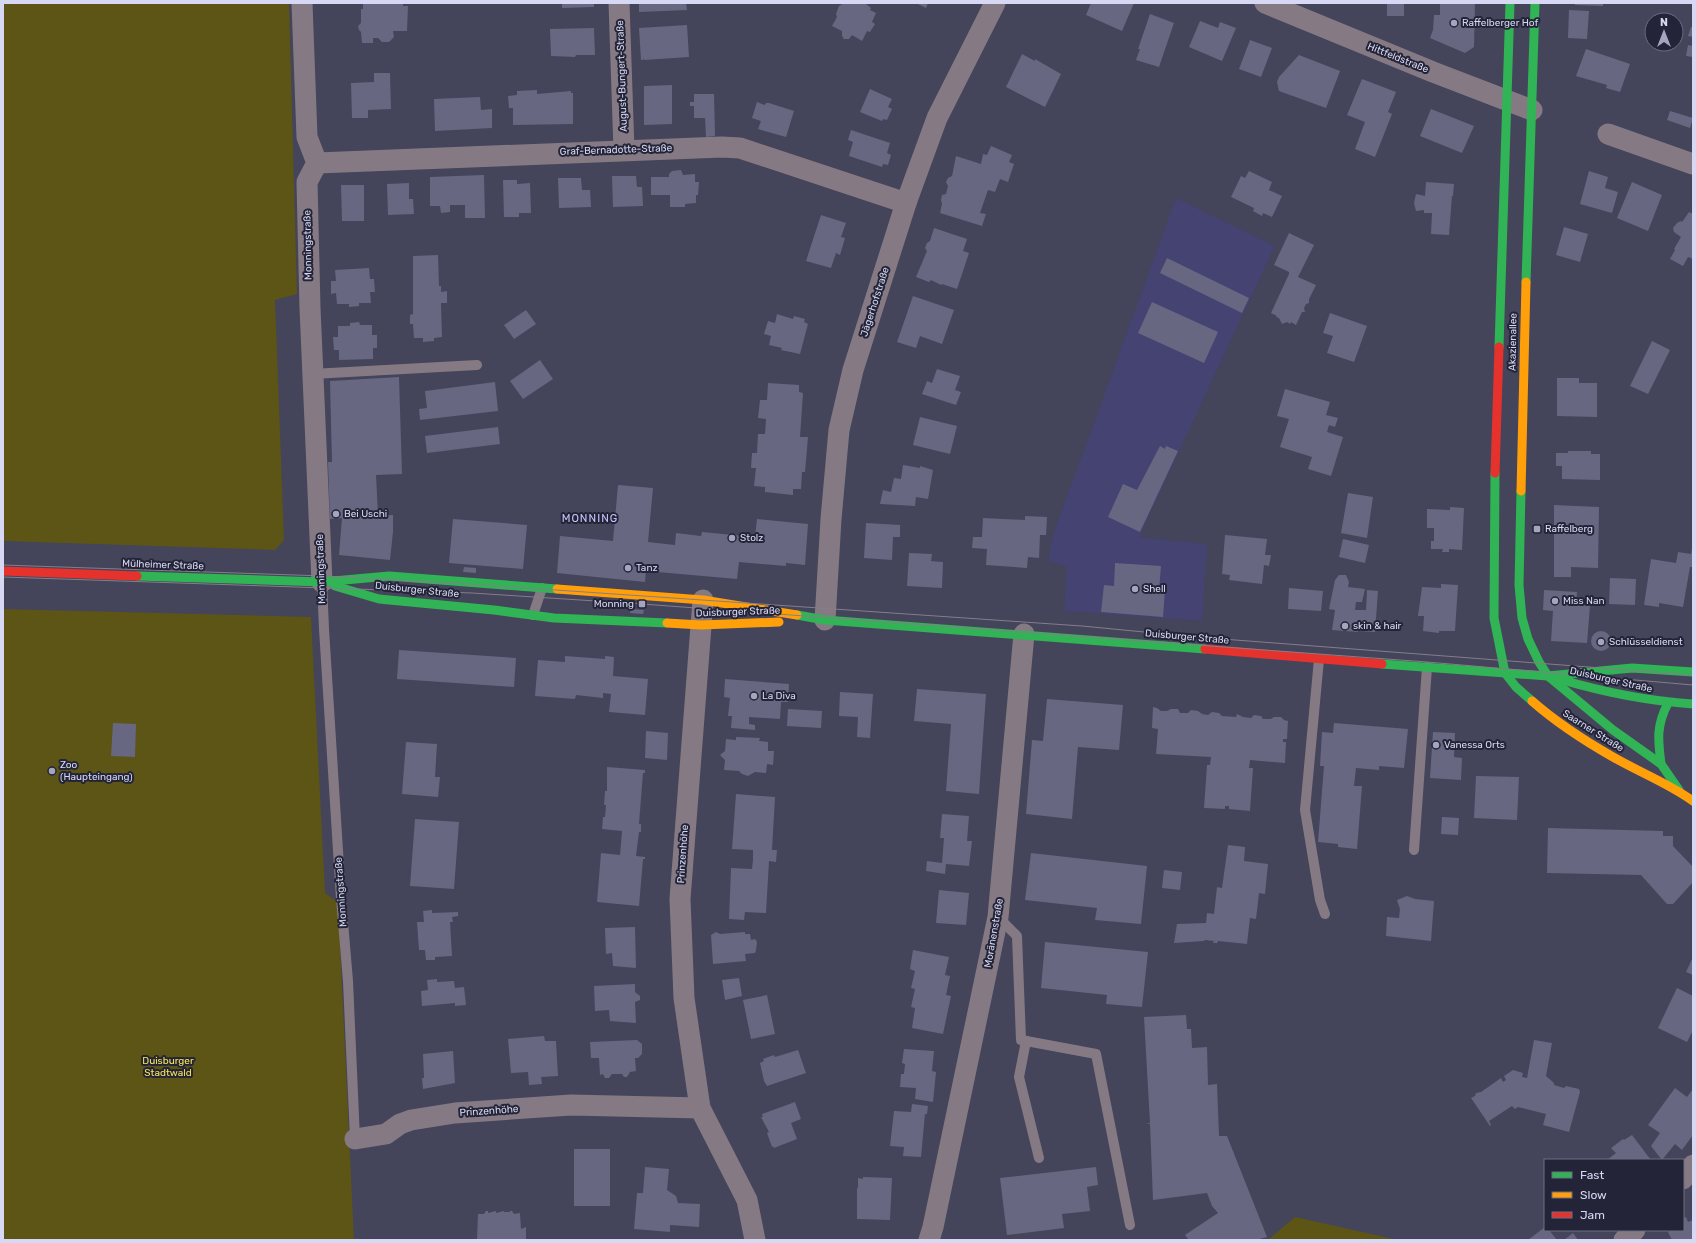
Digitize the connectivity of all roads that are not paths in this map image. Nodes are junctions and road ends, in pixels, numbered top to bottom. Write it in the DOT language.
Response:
graph roads {
  1 [pos="302,3"];
  2 [pos="620,3"];
  3 [pos="995,3"];
  4 [pos="1265,3"];
  5 [pos="1510,3"];
  6 [pos="1535,3"];
  7 [pos="1506,99"];
  8 [pos="1532,110"];
  9 [pos="1608,134"];
  10 [pos="624,150"];
  11 [pos="317,163"];
  12 [pos="1693,164"];
  13 [pos="906,203"];
  14 [pos="477,365"];
  15 [pos="312,374"];
  16 [pos="3,571"];
  17 [pos="322,582"];
  18 [pos="542,588"];
  19 [pos="702,600"];
  20 [pos="533,615"];
  21 [pos="825,620"];
  22 [pos="701,625"];
  23 [pos="1024,634"];
  24 [pos="1318,659"];
  25 [pos="1427,667"];
  26 [pos="1693,672"];
  27 [pos="1505,673"];
  28 [pos="1548,676"];
  29 [pos="1668,703"];
  30 [pos="1693,704"];
  31 [pos="1661,764"];
  32 [pos="1681,792"];
  33 [pos="1693,801"];
  34 [pos="1414,850"];
  35 [pos="1326,914"];
  36 [pos="998,917"];
  37 [pos="1026,1041"];
  38 [pos="700,1108"];
  39 [pos="355,1139"];
  40 [pos="1039,1158"];
  41 [pos="1693,1164"];
  42 [pos="1684,1177"];
  43 [pos="1130,1225"];
  44 [pos="1634,1231"];
  45 [pos="931,1234"];
  46 [pos="755,1240"];
  47 [pos="1624,1240"];
  1 -- 11 [label="street"];
  2 -- 10 [label="street, August-Bungert-Straße"];
  3 -- 13 [label="street, Jägerhofstraße"];
  4 -- 7 [label="street, Hittfeldstraße"];
  5 -- 7 [label="main road, Akazienallee"];
  6 -- 8 [label="main road, Akazienallee"];
  7 -- 8 [label="street, Hittfeldstraße"];
  7 -- 27 [label="main road, Akazienallee"];
  8 -- 28 [label="main road, Akazienallee"];
  9 -- 12 [label="street"];
  10 -- 11 [label="street, Graf-Bernadotte-Straße"];
  10 -- 13 [label="street, Graf-Bernadotte-Straße"];
  11 -- 15 [label="street, Monningstraße"];
  13 -- 21 [label="street, Jägerhofstraße"];
  14 -- 15 [label="lane"];
  15 -- 17 [label="street, Monningstraße"];
  16 -- 17 [label="main road, Mülheimer Straße"];
  17 -- 18 [label="main road, Duisburger Straße"];
  17 -- 20 [label="main road, Duisburger Straße"];
  17 -- 39 [label="lane, Monningstraße"];
  18 -- 19 [label="main road, Duisburger Straße"];
  18 -- 20 [label="lane"];
  19 -- 21 [label="main road, Duisburger Straße"];
  19 -- 22 [label="street, Prinzenhöhe"];
  20 -- 22 [label="main road, Duisburger Straße"];
  21 -- 22 [label="main road, Duisburger Straße"];
  21 -- 23 [label="main road, Duisburger Straße"];
  22 -- 38 [label="street, Prinzenhöhe"];
  23 -- 24 [label="main road, Duisburger Straße"];
  23 -- 36 [label="street, Moränenstraße"];
  24 -- 25 [label="main road, Duisburger Straße"];
  24 -- 35 [label="lane"];
  25 -- 27 [label="main road, Duisburger Straße"];
  25 -- 34 [label="lane"];
  26 -- 28 [label="main road, Duisburger Straße"];
  27 -- 28 [label="main road, Duisburger Straße"];
  27 -- 32 [label="main road, Saarner Straße"];
  28 -- 29 [label="main road, Duisburger Straße"];
  28 -- 31 [label="main road, Saarner Straße"];
  29 -- 30 [label="main road, Duisburger Straße"];
  29 -- 31 [label="main road"];
  31 -- 32 [label="main road, Saarner Straße"];
  32 -- 33 [label="main road, Saarner Straße"];
  36 -- 37 [label="lane"];
  36 -- 45 [label="street, Moränenstraße"];
  37 -- 40 [label="lane"];
  37 -- 43 [label="lane"];
  38 -- 39 [label="street, Prinzenhöhe"];
  38 -- 46 [label="street, Prinzenhöhe"];
  41 -- 42 [label="street"];
  44 -- 47 [label="street"];
}
